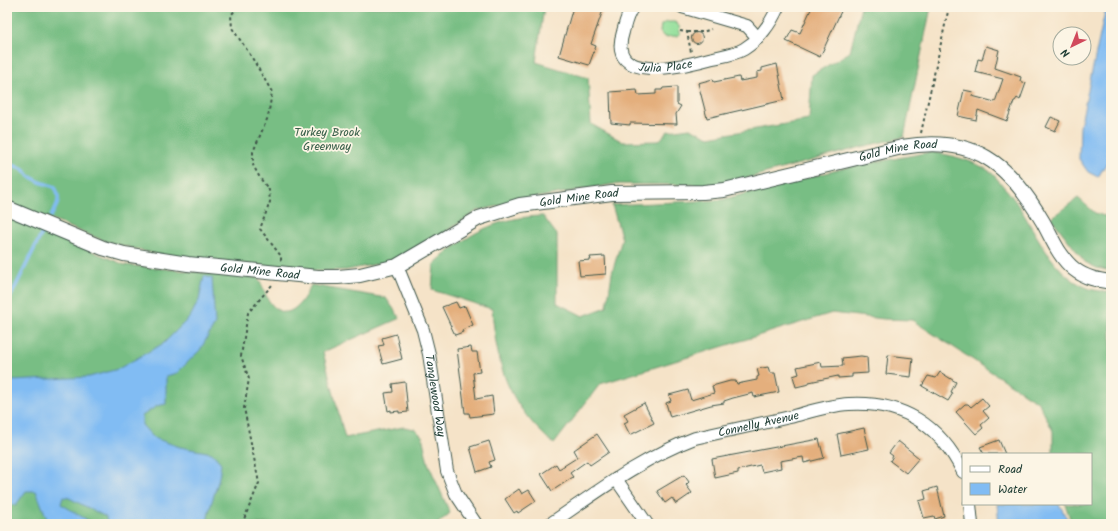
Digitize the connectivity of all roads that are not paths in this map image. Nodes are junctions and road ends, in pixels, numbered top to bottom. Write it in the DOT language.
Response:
graph roads {
  1 [pos="633,7"];
  2 [pos="682,7"];
  3 [pos="778,7"];
  4 [pos="758,38"];
  5 [pos="7,208"];
  6 [pos="397,266"];
  7 [pos="1111,282"];
  8 [pos="962,470"];
  9 [pos="616,479"];
  10 [pos="970,505"];
  11 [pos="476,524"];
  12 [pos="550,524"];
  13 [pos="647,524"];
  14 [pos="972,524"];
  1 -- 4 [label="street, Julia Place"];
  2 -- 4 [label="street"];
  3 -- 4 [label="street, Julia Place"];
  5 -- 6 [label="street, Gold Mine Road"];
  6 -- 7 [label="street, Gold Mine Road"];
  6 -- 11 [label="street, Tanglewood Way"];
  8 -- 9 [label="street, Connelly Avenue"];
  9 -- 12 [label="street, Connelly Avenue"];
  9 -- 13 [label="street"];
  10 -- 14 [label="street"];
}
